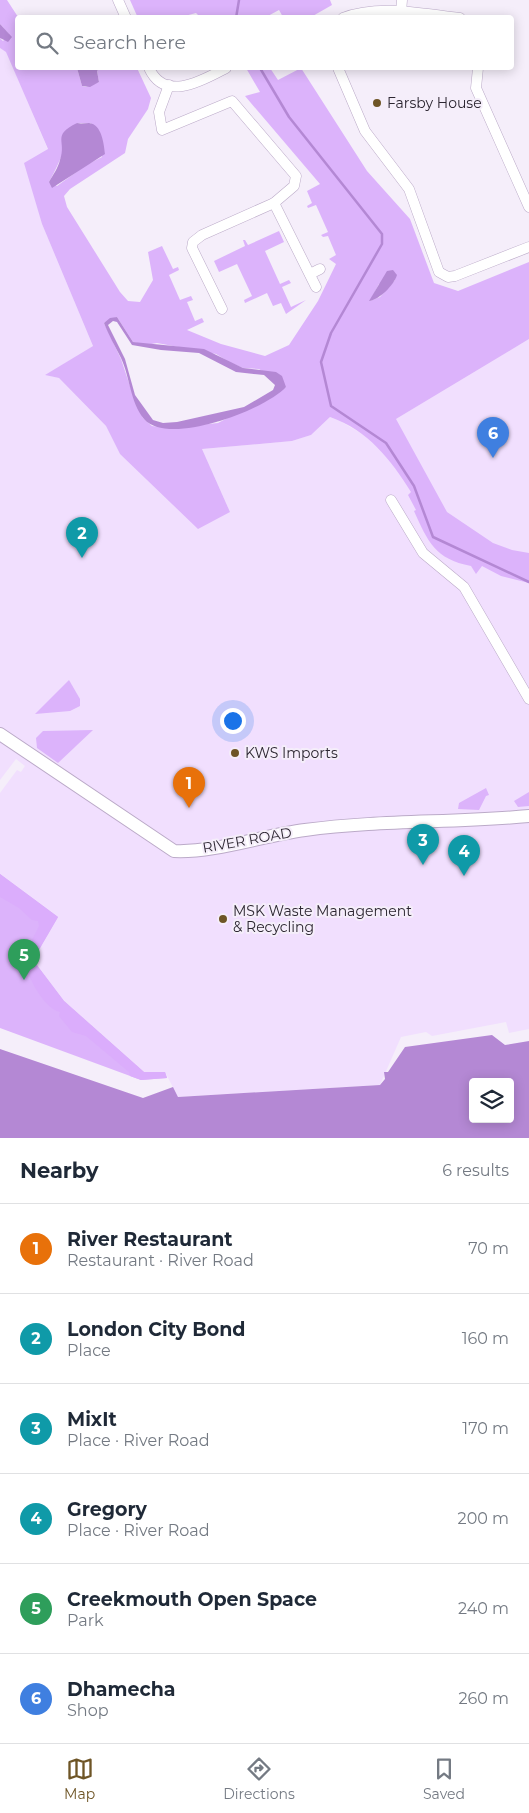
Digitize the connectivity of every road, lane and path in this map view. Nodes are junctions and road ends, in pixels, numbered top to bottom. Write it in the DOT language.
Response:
graph roads {
  1 [pos="118,0"];
  2 [pos="402,0"];
  3 [pos="401,12"];
  4 [pos="125,15"];
  5 [pos="353,15"];
  6 [pos="430,15"];
  7 [pos="150,70"];
  8 [pos="222,70"];
  9 [pos="339,70"];
  10 [pos="478,70"];
  11 [pos="168,85"];
  12 [pos="274,203"];
  13 [pos="529,207"];
  14 [pos="529,247"];
  15 [pos="316,288"];
  16 [pos="222,309"];
  17 [pos="391,500"];
  18 [pos="529,699"];
  19 [pos="0,734"];
  20 [pos="529,816"];
  1 -- 4 [label="street"];
  2 -- 3 [label="street"];
  3 -- 5 [label="street"];
  3 -- 6 [label="street"];
  7 -- 11 [label="street"];
  8 -- 11 [label="street"];
  9 -- 14 [label="street"];
  10 -- 13 [label="street"];
  11 -- 12 [label="street"];
  12 -- 15 [label="street"];
  12 -- 16 [label="street"];
  17 -- 18 [label="street"];
  19 -- 20 [label="street, RIVER ROAD"];
}
